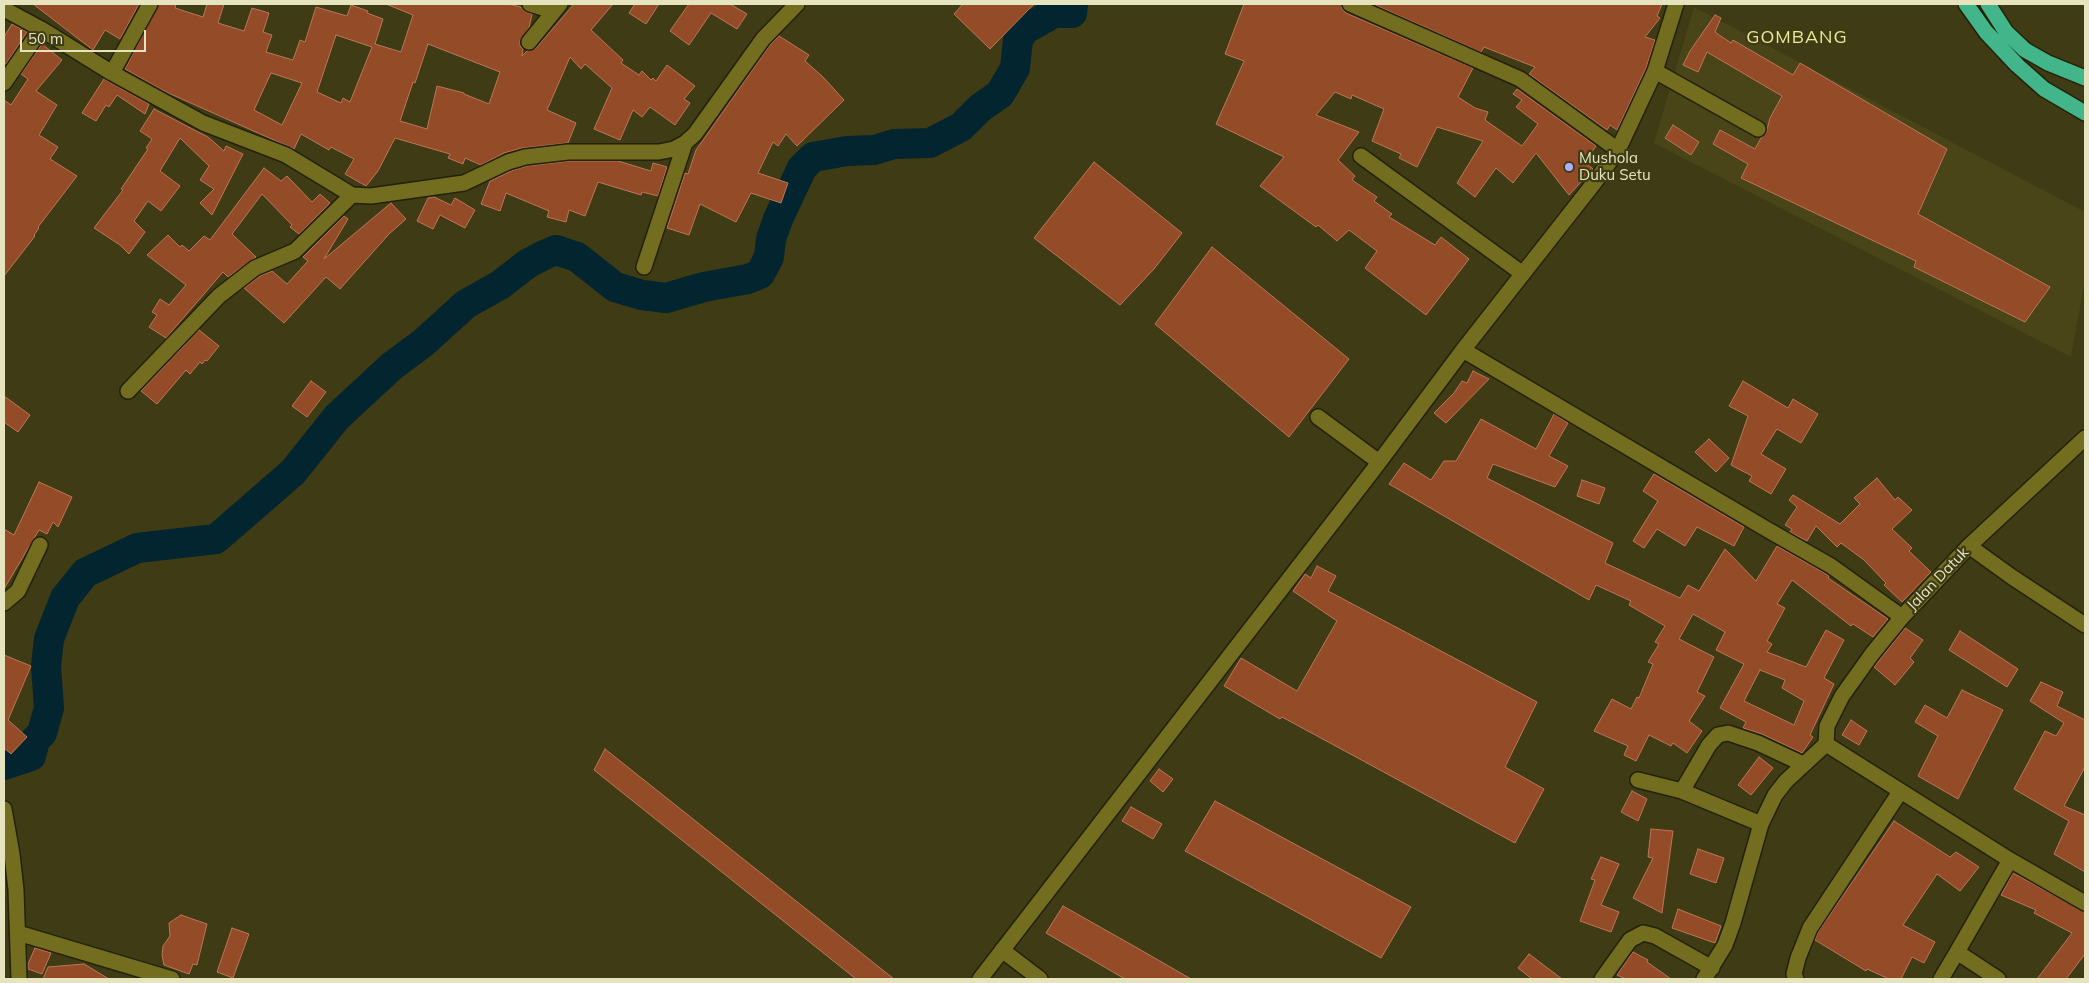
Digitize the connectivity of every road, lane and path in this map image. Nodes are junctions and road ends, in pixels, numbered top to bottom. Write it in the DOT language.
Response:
graph roads {
  1 [pos="150,4"];
  2 [pos="530,4"];
  3 [pos="797,4"];
  4 [pos="1350,4"];
  5 [pos="1676,4"];
  6 [pos="1966,4"];
  7 [pos="1988,4"];
  8 [pos="4,8"];
  9 [pos="556,8"];
  10 [pos="41,29"];
  11 [pos="529,42"];
  12 [pos="1655,71"];
  13 [pos="112,73"];
  14 [pos="2085,78"];
  15 [pos="4,83"];
  16 [pos="2085,113"];
  17 [pos="1758,128"];
  18 [pos="686,143"];
  19 [pos="1618,150"];
  20 [pos="1361,156"];
  21 [pos="352,195"];
  22 [pos="644,267"];
  23 [pos="1523,274"];
  24 [pos="1463,350"];
  25 [pos="128,391"];
  26 [pos="1318,417"];
  27 [pos="2085,438"];
  28 [pos="1379,462"];
  29 [pos="40,545"];
  30 [pos="1969,546"];
  31 [pos="4,603"];
  32 [pos="1902,617"];
  33 [pos="2085,625"];
  34 [pos="1826,744"];
  35 [pos="1803,764"];
  36 [pos="1638,780"];
  37 [pos="1897,789"];
  38 [pos="1682,790"];
  39 [pos="4,809"];
  40 [pos="1761,824"];
  41 [pos="2010,860"];
  42 [pos="2085,903"];
  43 [pos="18,932"];
  44 [pos="1002,950"];
  45 [pos="1957,952"];
  46 [pos="1708,974"];
  47 [pos="19,979"];
  48 [pos="172,979"];
  49 [pos="980,979"];
  50 [pos="1040,979"];
  51 [pos="1602,979"];
  52 [pos="1796,979"];
  53 [pos="1941,979"];
  54 [pos="1998,979"];
  1 -- 13 [label="street"];
  2 -- 9 [label="street"];
  3 -- 18 [label="street"];
  4 -- 19 [label="street"];
  5 -- 12 [label="street"];
  6 -- 16 [label="highway"];
  7 -- 14 [label="highway"];
  8 -- 10 [label="street"];
  9 -- 11 [label="street"];
  10 -- 13 [label="street"];
  10 -- 15 [label="street"];
  12 -- 17 [label="street"];
  12 -- 19 [label="street"];
  13 -- 21 [label="street"];
  18 -- 21 [label="street"];
  18 -- 22 [label="street"];
  19 -- 23 [label="street"];
  20 -- 23 [label="street"];
  21 -- 25 [label="street"];
  23 -- 24 [label="street"];
  24 -- 28 [label="street"];
  24 -- 32 [label="street"];
  26 -- 28 [label="street"];
  27 -- 30 [label="street, Jalan Datuk"];
  28 -- 44 [label="street"];
  29 -- 31 [label="street"];
  30 -- 32 [label="street, Jalan Datuk"];
  30 -- 33 [label="street"];
  32 -- 34 [label="street, Jalan Datuk"];
  34 -- 35 [label="street"];
  34 -- 37 [label="street"];
  35 -- 38 [label="street"];
  35 -- 40 [label="street"];
  36 -- 38 [label="street"];
  37 -- 41 [label="street"];
  37 -- 52 [label="street"];
  38 -- 40 [label="street"];
  39 -- 43 [label="street"];
  40 -- 46 [label="street"];
  41 -- 42 [label="street"];
  41 -- 45 [label="street"];
  43 -- 47 [label="street"];
  43 -- 48 [label="street"];
  44 -- 49 [label="street"];
  44 -- 50 [label="street"];
  45 -- 53 [label="street"];
  45 -- 54 [label="street"];
  46 -- 51 [label="street"];
}
